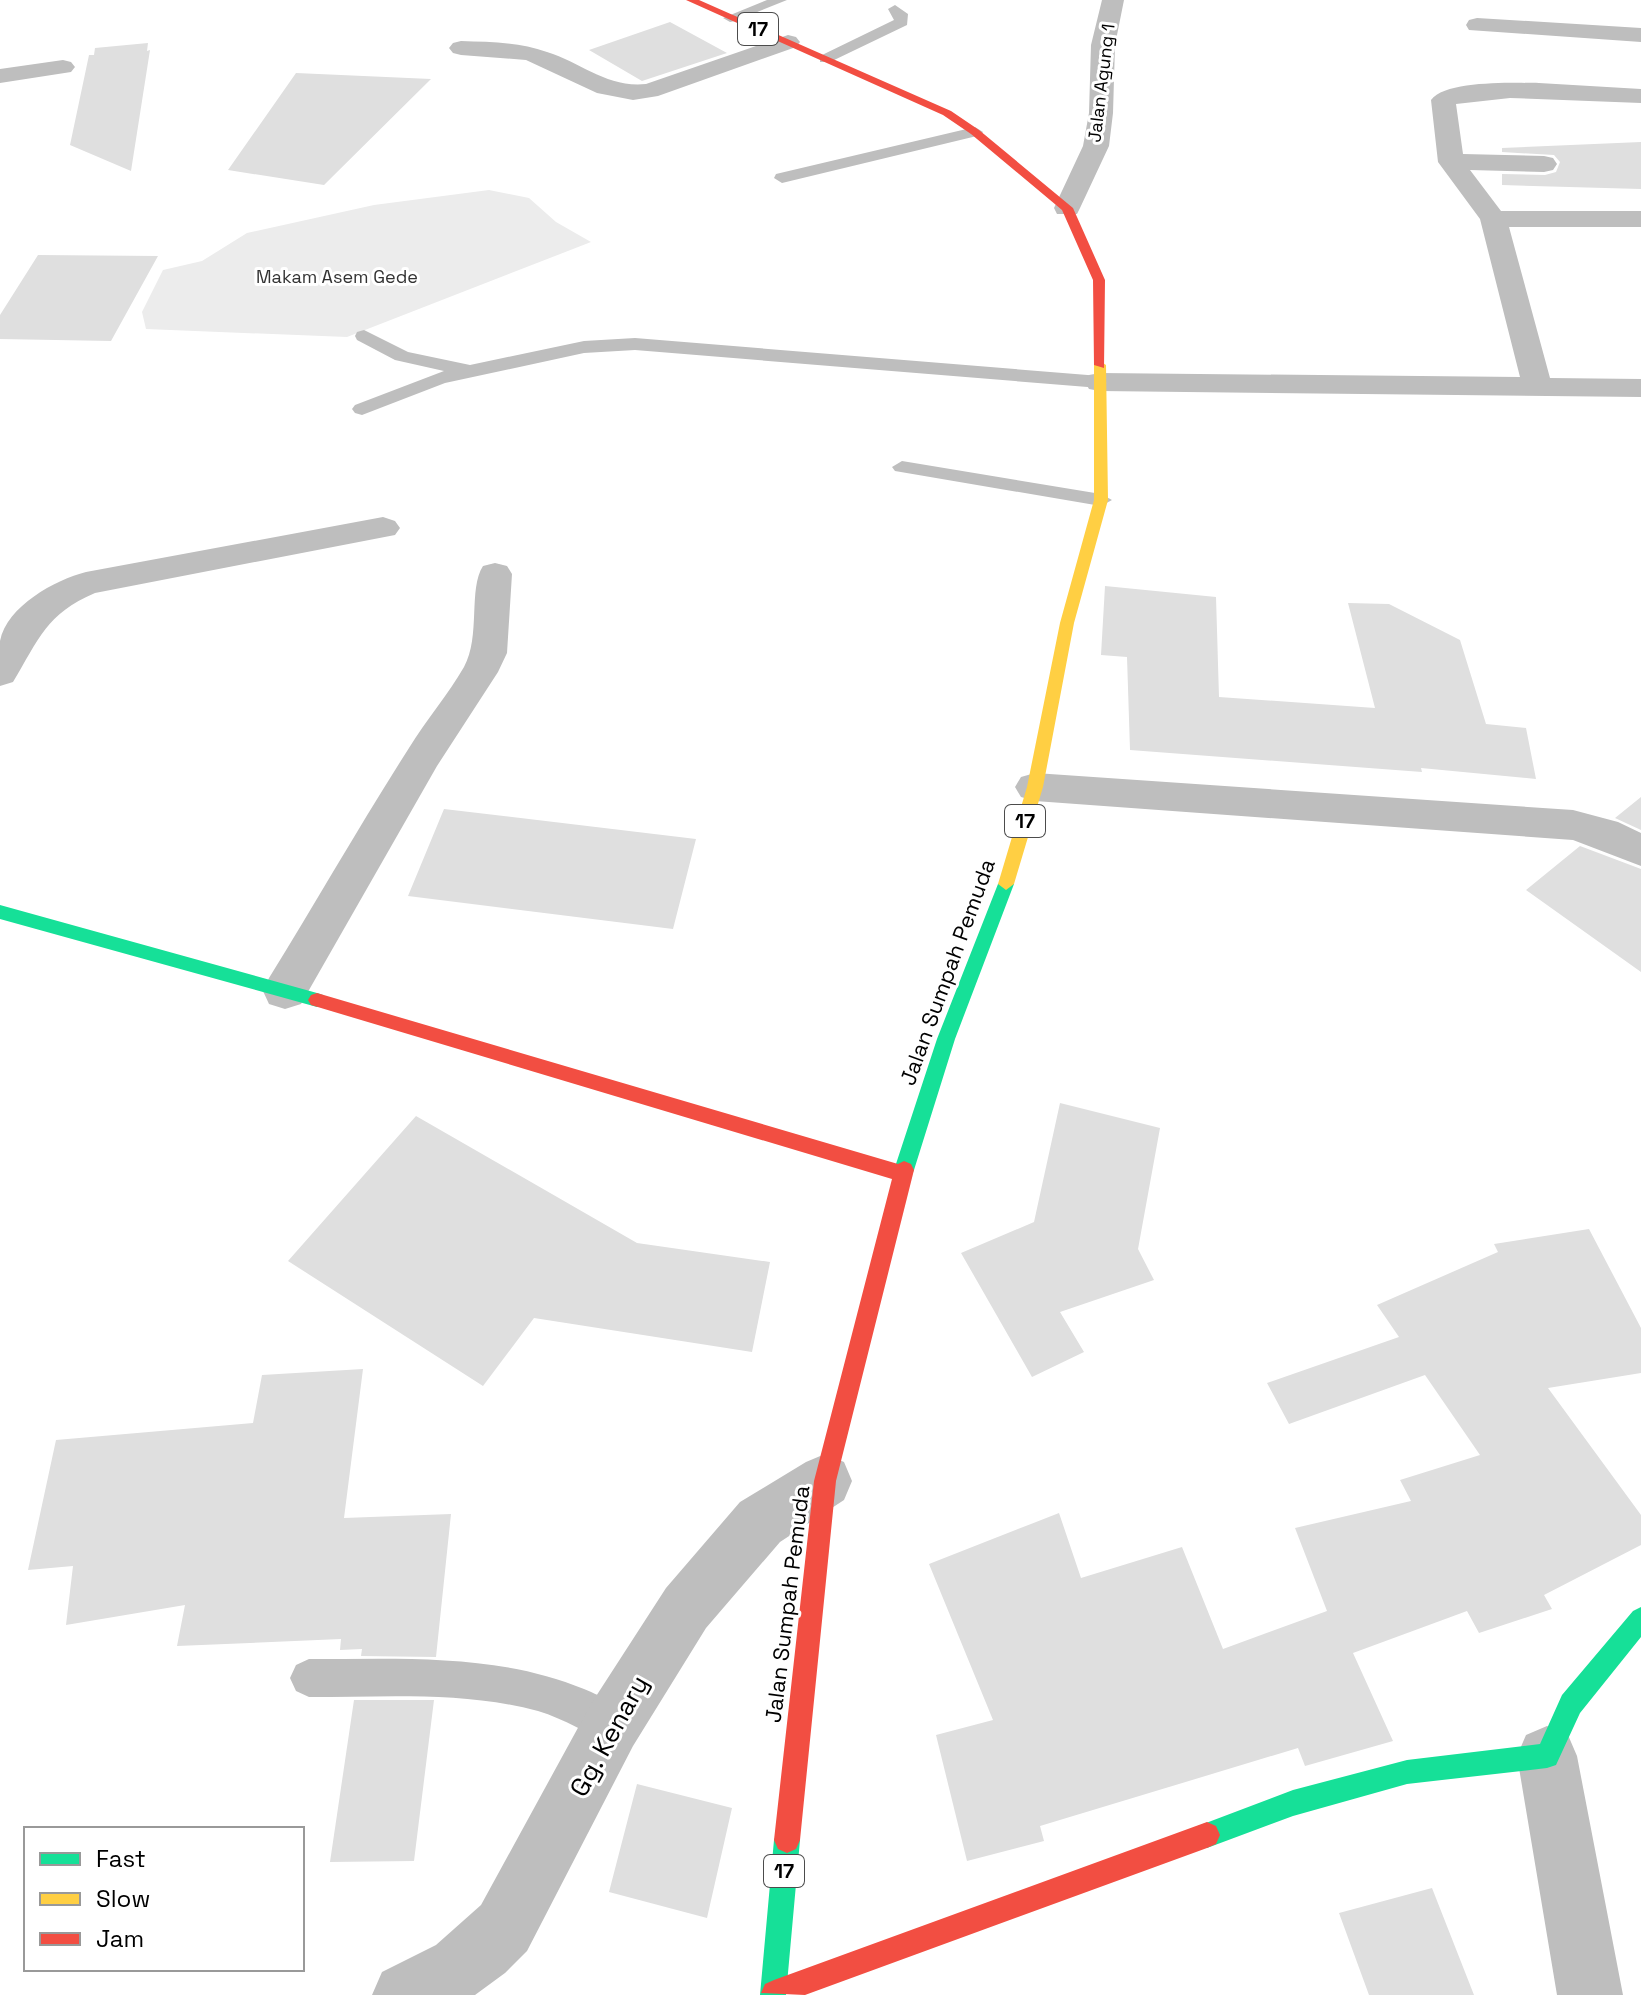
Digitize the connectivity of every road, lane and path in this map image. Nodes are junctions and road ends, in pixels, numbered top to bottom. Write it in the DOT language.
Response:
graph roads {
  1 [pos="691,0"];
  2 [pos="780,0"];
  3 [pos="1113,0"];
  4 [pos="1467,0"];
  5 [pos="895,9"];
  6 [pos="730,18"];
  7 [pos="1477,25"];
  8 [pos="1641,35"];
  9 [pos="788,42"];
  10 [pos="461,48"];
  11 [pos="825,59"];
  12 [pos="63,67"];
  13 [pos="0,76"];
  14 [pos="1476,93"];
  15 [pos="1641,96"];
  16 [pos="975,132"];
  17 [pos="1451,162"];
  18 [pos="1544,164"];
  19 [pos="782,178"];
  20 [pos="1067,208"];
  21 [pos="1493,219"];
  22 [pos="1641,219"];
  23 [pos="364,336"];
  24 [pos="470,371"];
  25 [pos="1100,382"];
  26 [pos="1537,385"];
  27 [pos="1641,388"];
  28 [pos="362,409"];
  29 [pos="902,467"];
  30 [pos="1101,500"];
  31 [pos="383,528"];
  32 [pos="495,574"];
  33 [pos="0,673"];
  34 [pos="1035,787"];
  35 [pos="1641,851"];
  36 [pos="0,912"];
  37 [pos="285,991"];
  38 [pos="903,1174"];
  39 [pos="825,1481"];
  40 [pos="1641,1619"];
  41 [pos="309,1678"];
  42 [pos="612,1725"];
  43 [pos="1547,1756"];
  44 [pos="774,1994"];
  45 [pos="405,1995"];
  46 [pos="1590,1995"];
  1 -- 6 [label="main road, Jalan Sumpah Pemuda / 17"];
  2 -- 6 [label="lane"];
  3 -- 20 [label="street, Jalan Agung 1"];
  4 -- 7 [label="street"];
  5 -- 11 [label="lane"];
  6 -- 9 [label="main road, Jalan Sumpah Pemuda / 17"];
  7 -- 8 [label="street"];
  7 -- 14 [label="street"];
  9 -- 10 [label="street"];
  9 -- 11 [label="main road, Jalan Sumpah Pemuda / 17"];
  11 -- 16 [label="main road, Jalan Sumpah Pemuda / 17"];
  12 -- 13 [label="street"];
  14 -- 15 [label="street"];
  14 -- 17 [label="street"];
  16 -- 19 [label="lane"];
  16 -- 20 [label="main road, Jalan Sumpah Pemuda / 17"];
  17 -- 18 [label="street"];
  17 -- 21 [label="street"];
  20 -- 25 [label="main road, Jalan Sumpah Pemuda / 17"];
  21 -- 22 [label="street"];
  21 -- 26 [label="street"];
  23 -- 24 [label="lane"];
  24 -- 25 [label="lane"];
  24 -- 28 [label="lane"];
  25 -- 26 [label="street"];
  25 -- 30 [label="main road, Jalan Sumpah Pemuda / 17"];
  26 -- 27 [label="street"];
  29 -- 30 [label="lane"];
  30 -- 34 [label="main road, Jalan Sumpah Pemuda / 17"];
  31 -- 33 [label="street"];
  32 -- 37 [label="street"];
  34 -- 35 [label="street"];
  34 -- 38 [label="main road, Jalan Sumpah Pemuda / 17"];
  36 -- 37 [label="main road"];
  37 -- 38 [label="main road"];
  38 -- 39 [label="main road, Jalan Sumpah Pemuda / 17"];
  39 -- 42 [label="street, Gg. Kenary"];
  39 -- 44 [label="main road, Jalan Sumpah Pemuda / 17"];
  40 -- 43 [label="main road"];
  41 -- 42 [label="lane"];
  42 -- 45 [label="street, Gg. Kenary"];
  43 -- 44 [label="main road"];
  43 -- 46 [label="street"];
}
